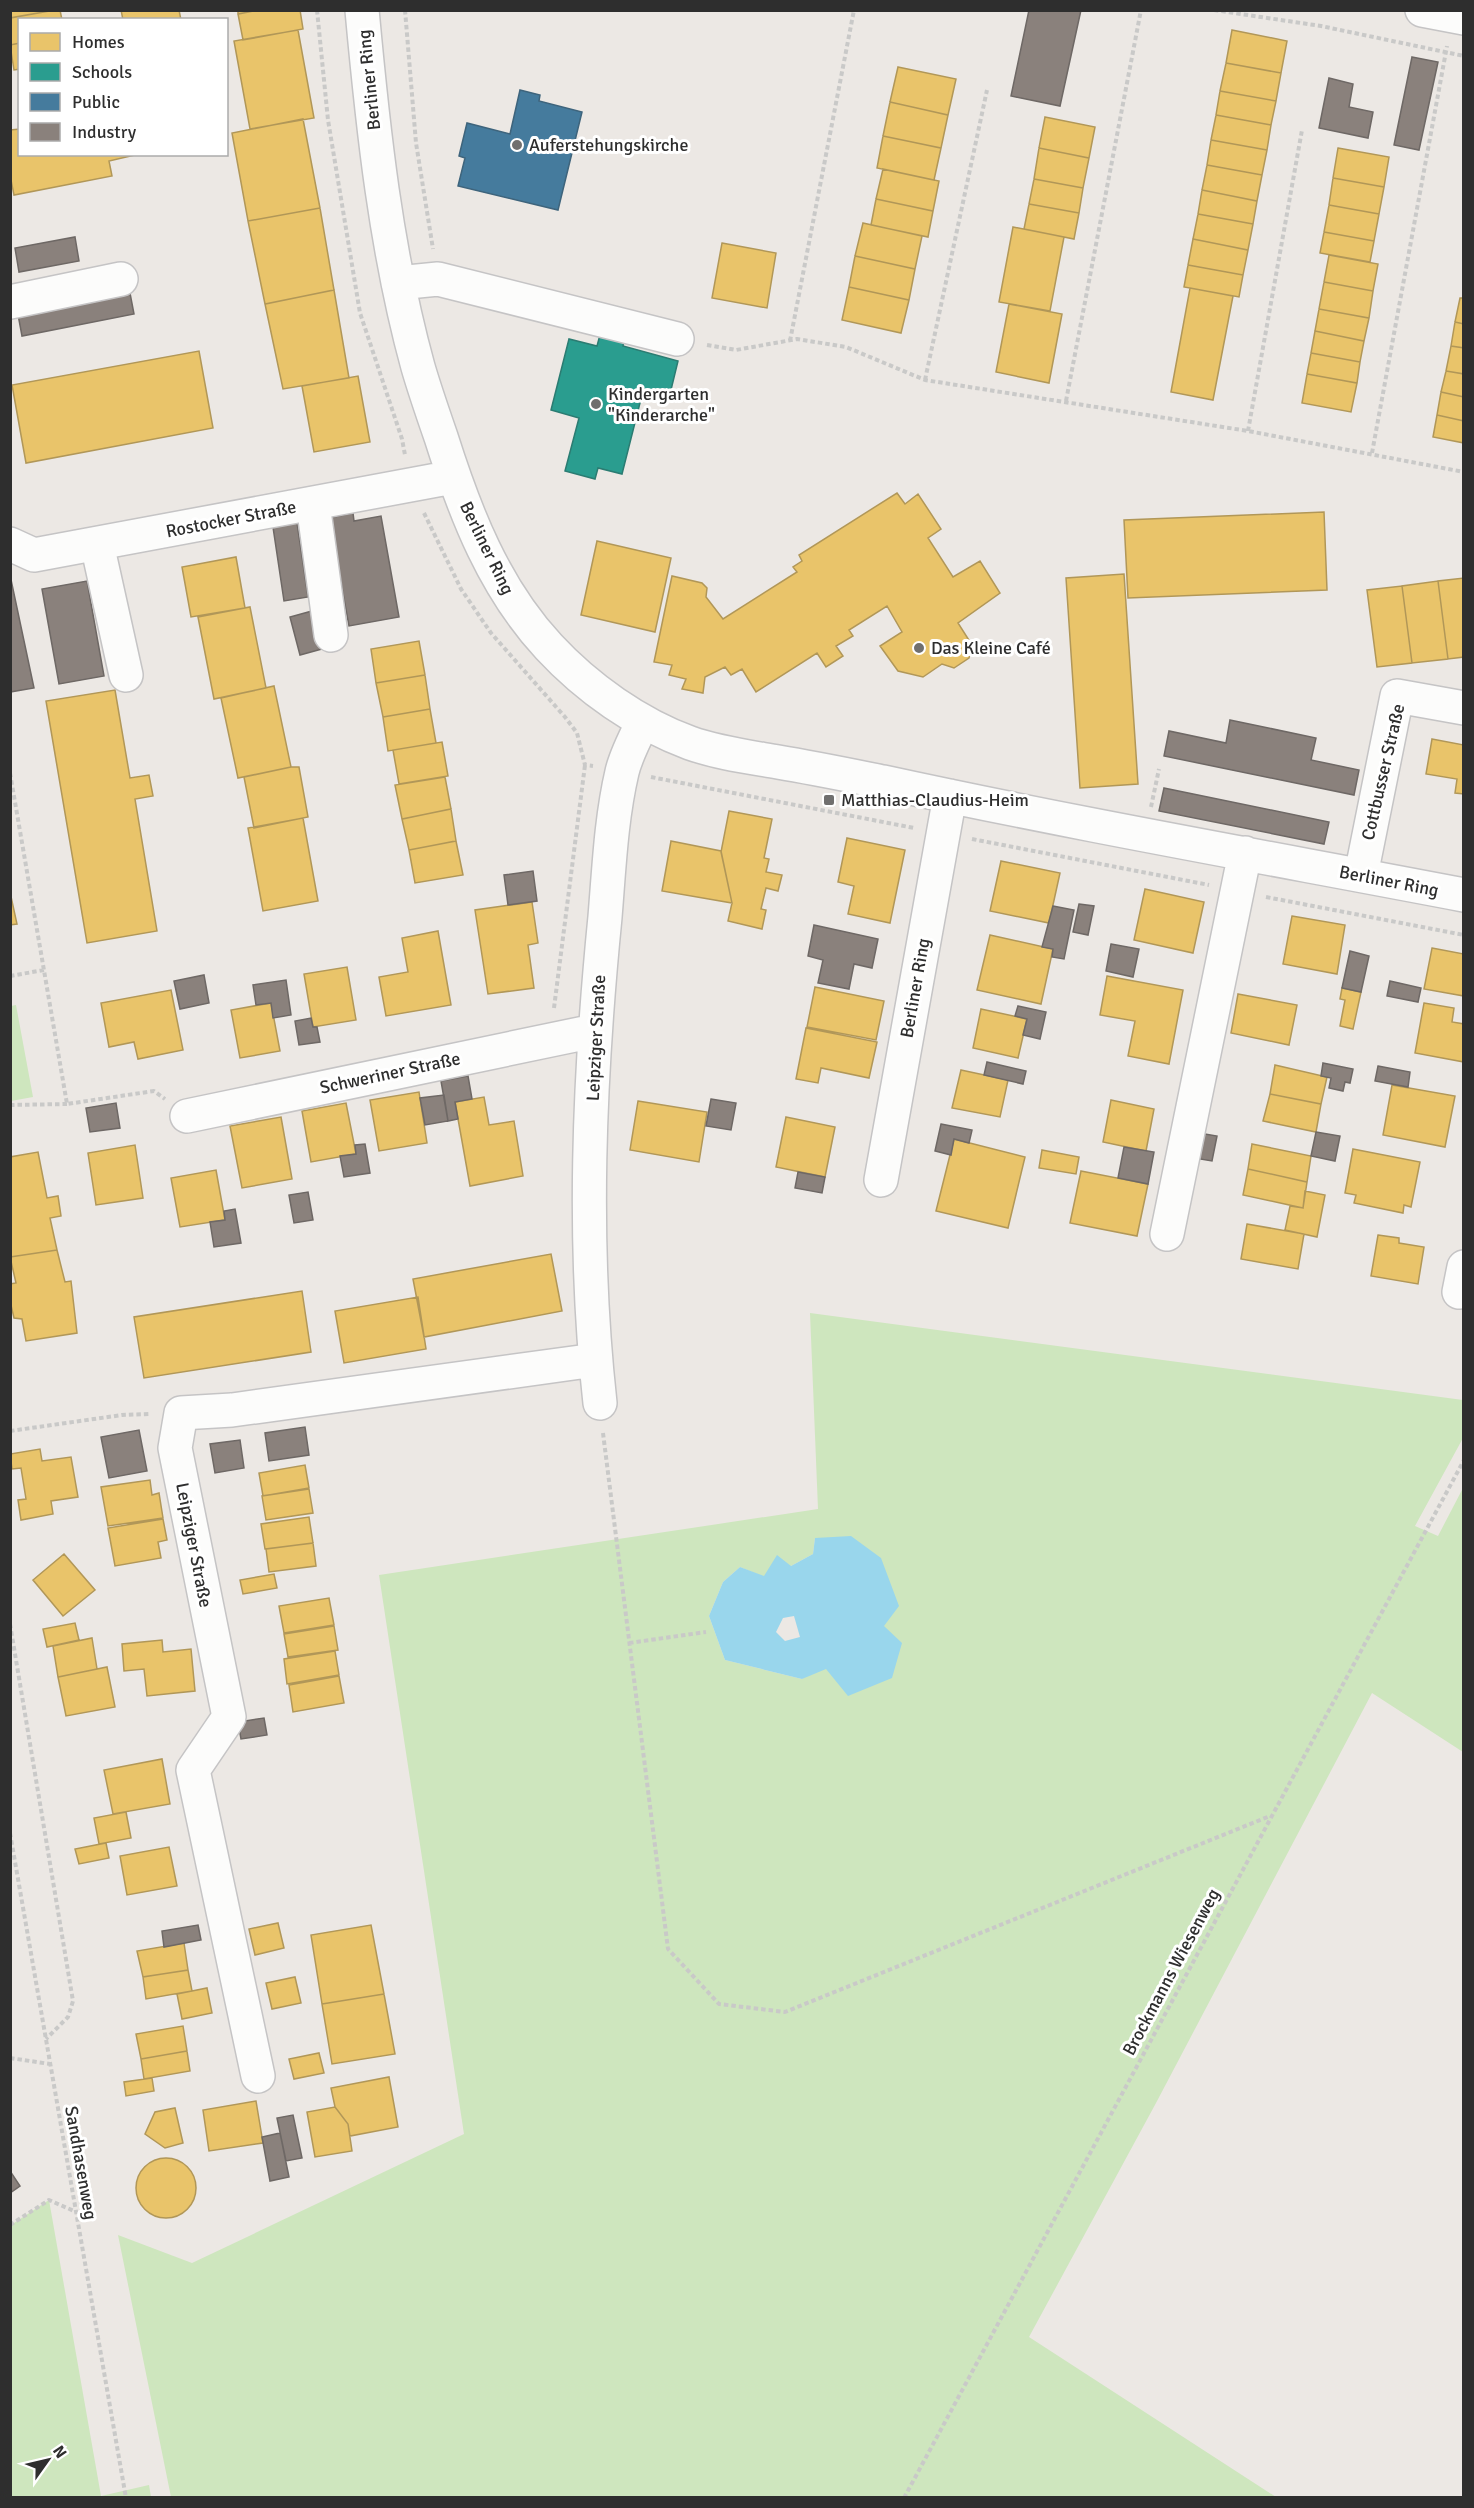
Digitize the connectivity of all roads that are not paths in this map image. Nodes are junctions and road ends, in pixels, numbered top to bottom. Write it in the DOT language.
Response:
graph roads {
  1 [pos="362,10"];
  2 [pos="121,279"];
  3 [pos="398,284"];
  4 [pos="10,302"];
  5 [pos="677,339"];
  6 [pos="453,477"];
  7 [pos="313,504"];
  8 [pos="10,544"];
  9 [pos="97,544"];
  10 [pos="331,635"];
  11 [pos="126,675"];
  12 [pos="1464,708"];
  13 [pos="643,722"];
  14 [pos="950,796"];
  15 [pos="1245,853"];
  16 [pos="1361,875"];
  17 [pos="1464,895"];
  18 [pos="594,1031"];
  19 [pos="187,1116"];
  20 [pos="881,1180"];
  21 [pos="1167,1234"];
  22 [pos="595,1360"];
  23 [pos="600,1403"];
  24 [pos="258,2076"];
  1 -- 3 [label="street, Berliner Ring"];
  2 -- 4 [label="street"];
  3 -- 5 [label="street"];
  3 -- 6 [label="street, Berliner Ring"];
  6 -- 7 [label="street, Rostocker Straße"];
  6 -- 13 [label="street, Berliner Ring"];
  7 -- 9 [label="street, Rostocker Straße"];
  7 -- 10 [label="street"];
  8 -- 9 [label="street, Rostocker Straße"];
  9 -- 11 [label="street"];
  12 -- 16 [label="street, Cottbusser Straße"];
  13 -- 14 [label="street, Berliner Ring"];
  13 -- 18 [label="street, Leipziger Straße"];
  14 -- 15 [label="street, Berliner Ring"];
  14 -- 20 [label="street, Berliner Ring"];
  15 -- 16 [label="street, Berliner Ring"];
  15 -- 21 [label="street"];
  16 -- 17 [label="street, Berliner Ring"];
  18 -- 19 [label="street, Schweriner Straße"];
  18 -- 22 [label="street, Leipziger Straße"];
  22 -- 23 [label="street, Leipziger Straße"];
  22 -- 24 [label="street, Leipziger Straße"];
}
